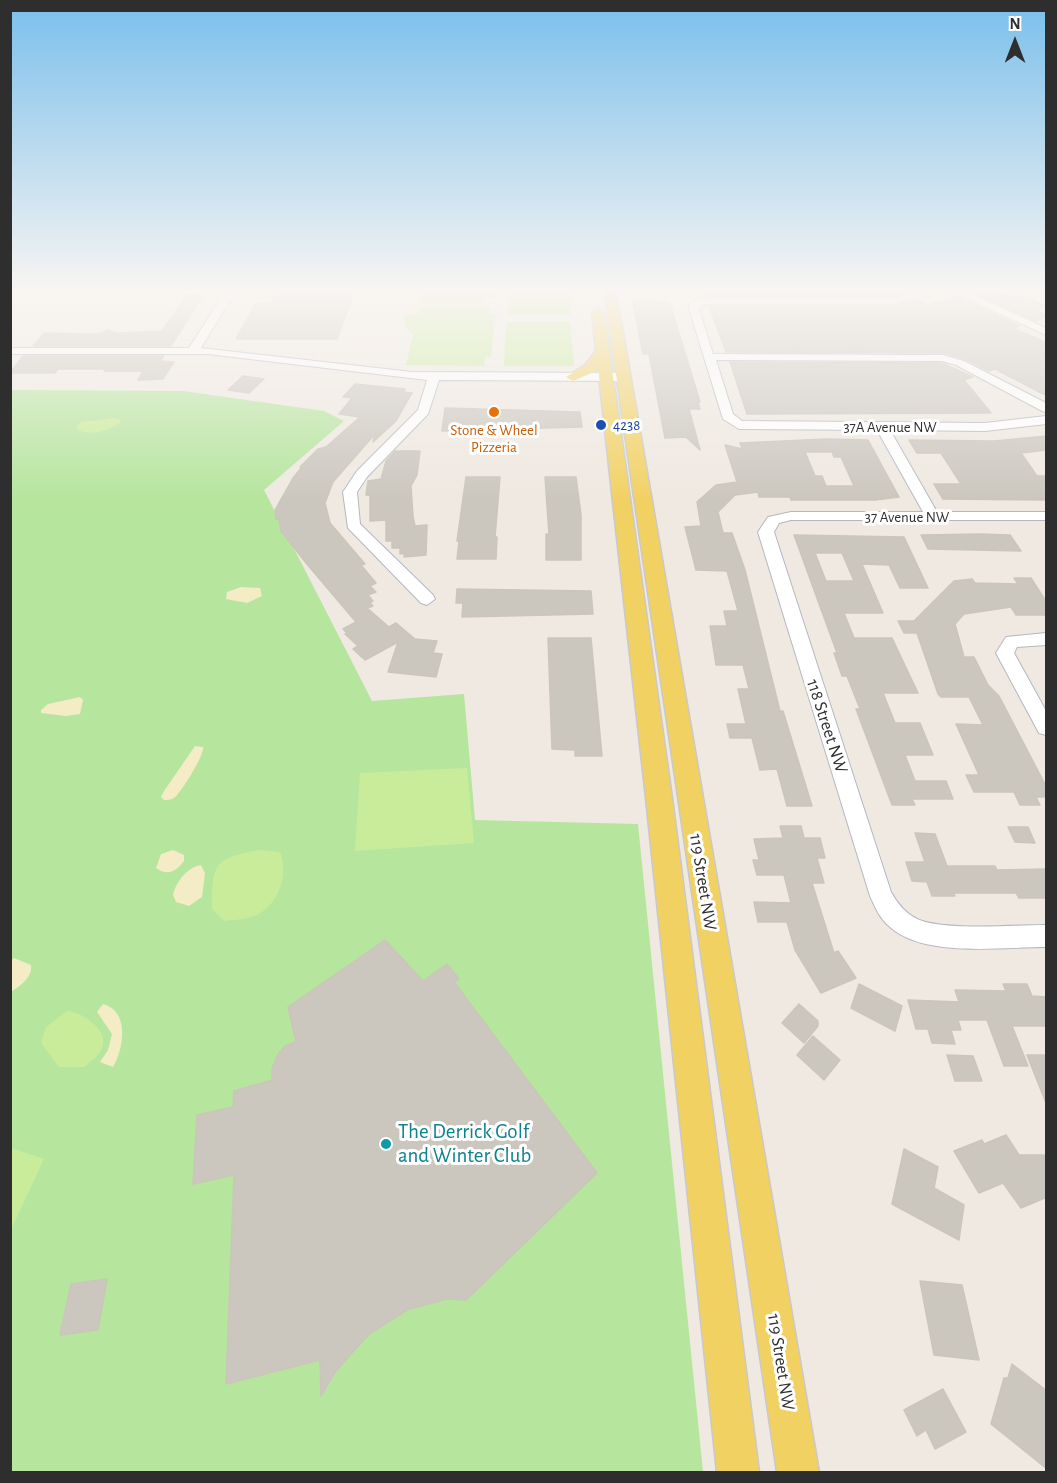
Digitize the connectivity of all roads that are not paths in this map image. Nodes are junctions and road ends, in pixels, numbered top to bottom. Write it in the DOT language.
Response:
graph roads {
  1 [pos="276,361"];
  2 [pos="609,361"];
  3 [pos="710,361"];
  4 [pos="954,361"];
  5 [pos="610,368"];
  6 [pos="434,377"];
  7 [pos="573,377"];
  8 [pos="1047,408"];
  9 [pos="1047,420"];
  10 [pos="882,427"];
  11 [pos="1047,516"];
  12 [pos="933,517"];
  13 [pos="769,522"];
  14 [pos="428,599"];
  15 [pos="1047,639"];
  16 [pos="1047,728"];
  17 [pos="1047,936"];
  18 [pos="738,1473"];
  19 [pos="798,1473"];
  1 -- 6 [label="street"];
  2 -- 5 [label="main road, 119 Street NW"];
  3 -- 10 [label="street, 37A Avenue NW"];
  4 -- 8 [label="street"];
  5 -- 7 [label="street"];
  5 -- 7 [label="main road"];
  5 -- 18 [label="main road, 119 Street NW"];
  5 -- 19 [label="main road, 119 Street NW"];
  6 -- 7 [label="street"];
  6 -- 14 [label="street"];
  9 -- 10 [label="street, 37A Avenue NW"];
  10 -- 12 [label="street"];
  11 -- 12 [label="street, 37 Avenue NW"];
  12 -- 13 [label="street, 37 Avenue NW"];
  13 -- 17 [label="street, 118 Street NW"];
  15 -- 16 [label="street"];
}
